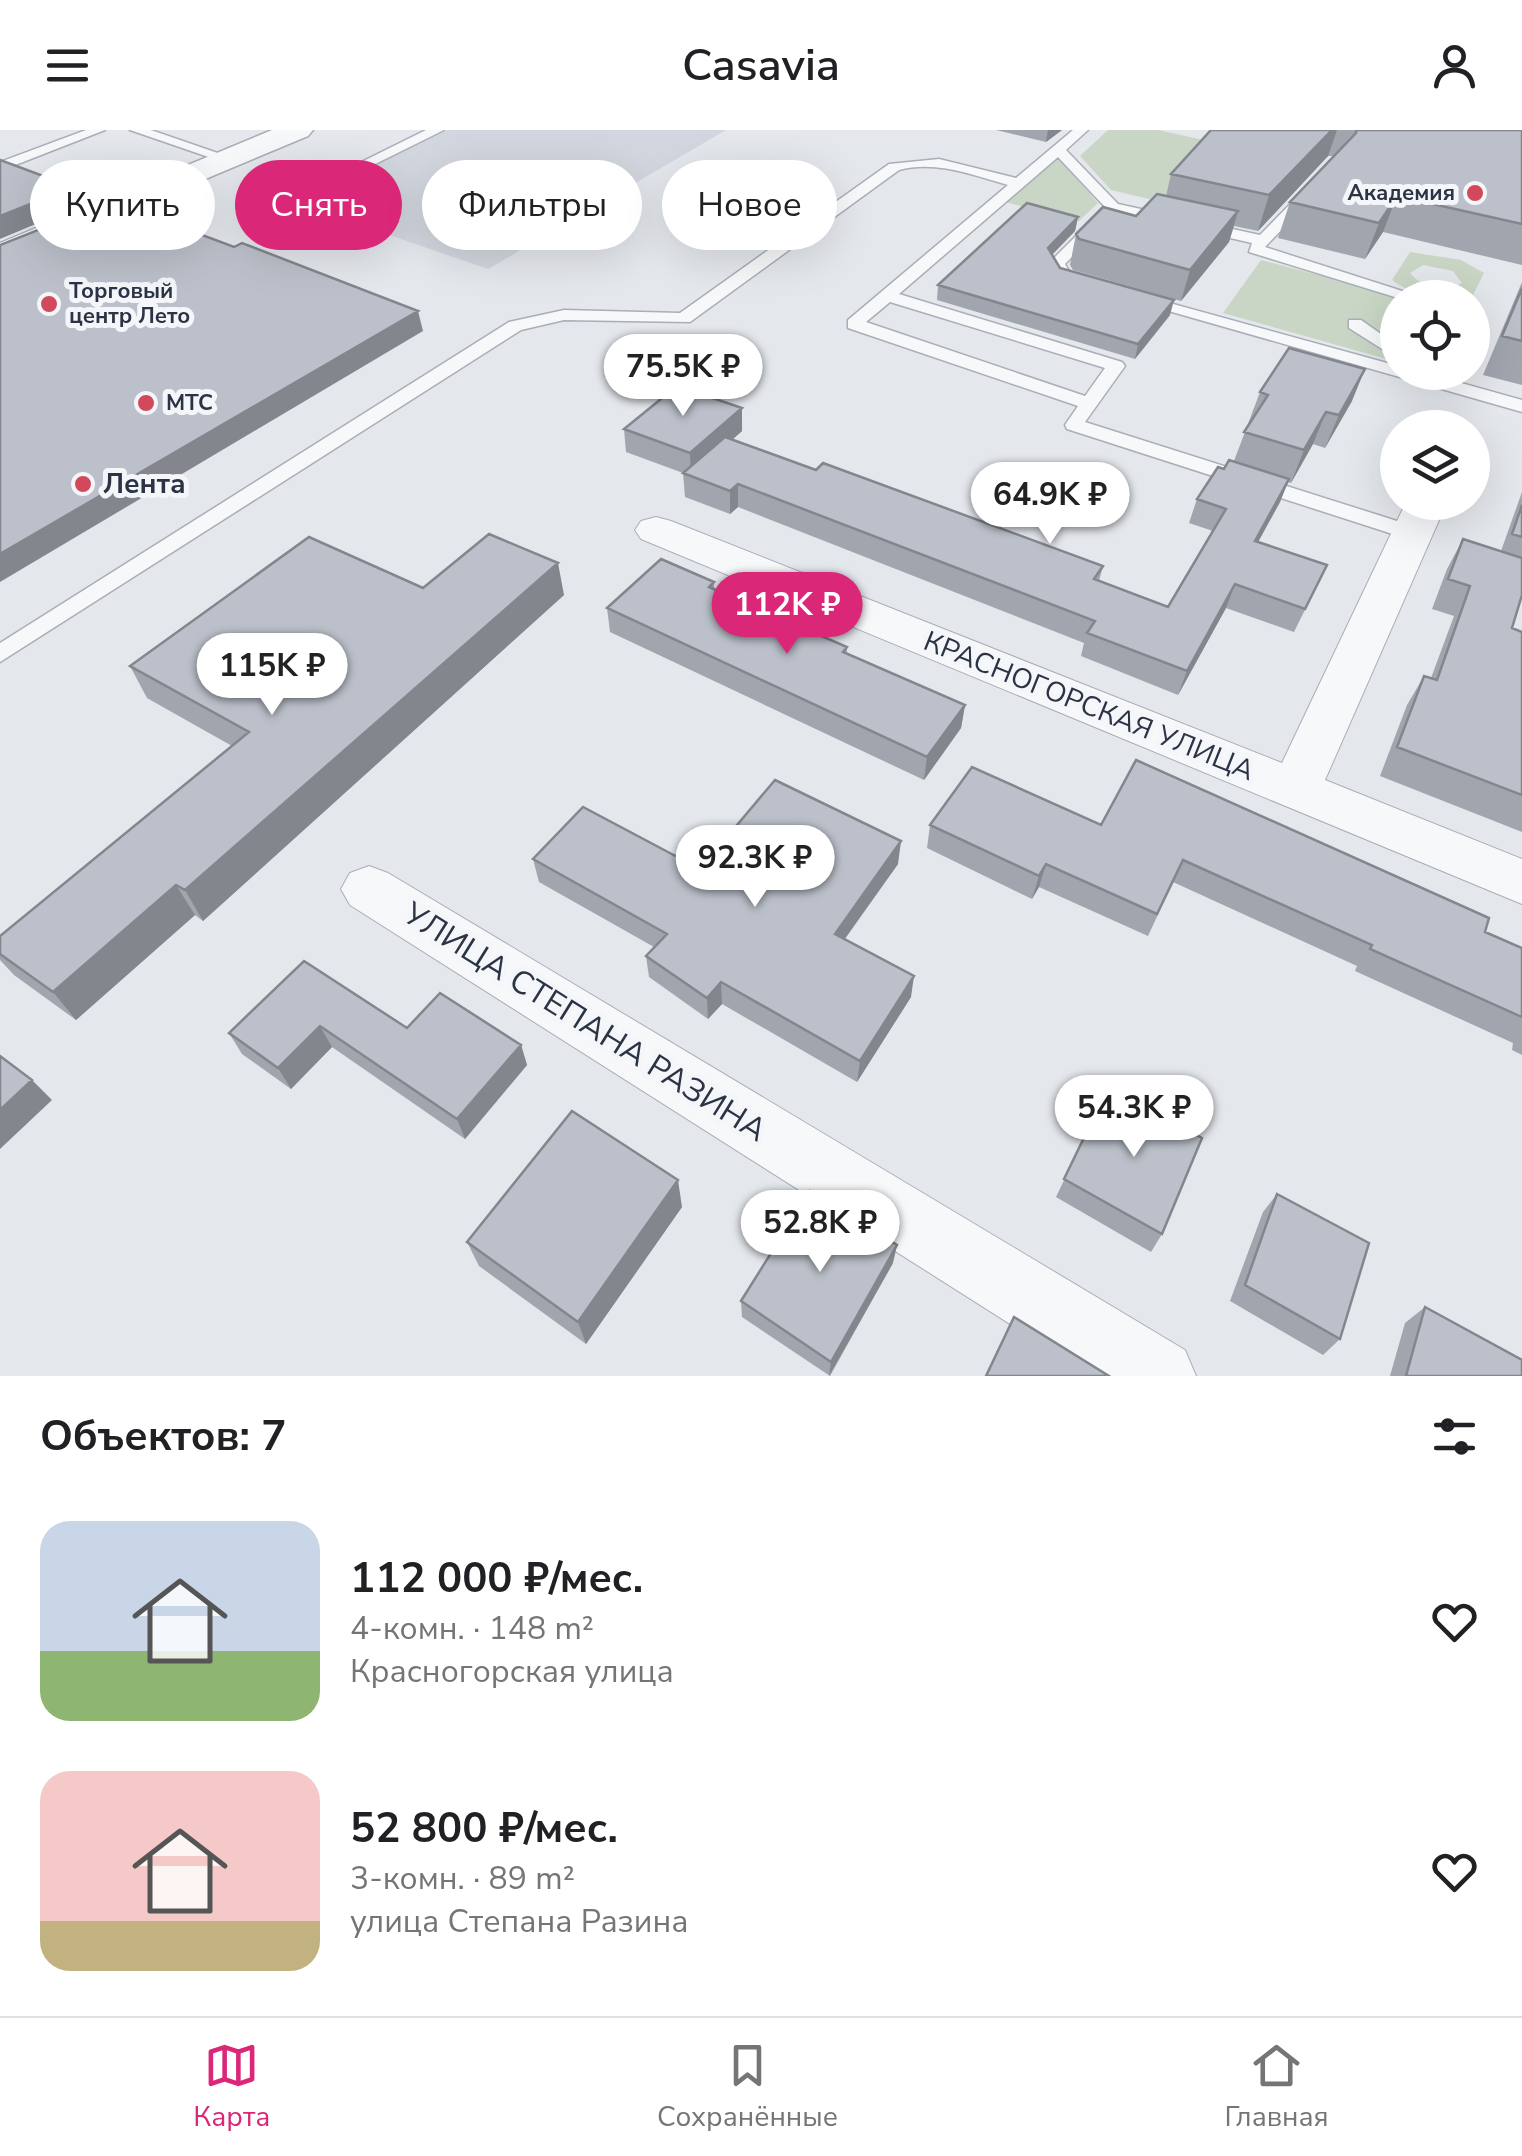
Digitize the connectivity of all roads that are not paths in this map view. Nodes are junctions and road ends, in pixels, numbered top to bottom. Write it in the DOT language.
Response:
graph roads {
  1 [pos="94,130"];
  2 [pos="137,130"];
  3 [pos="298,130"];
  4 [pos="437,130"];
  5 [pos="1080,130"];
  6 [pos="1058,149"];
  7 [pos="228,159"];
  8 [pos="374,160"];
  9 [pos="0,167"];
  10 [pos="1324,176"];
  11 [pos="1017,183"];
  12 [pos="1113,207"];
  13 [pos="1264,241"];
  14 [pos="0,255"];
  15 [pos="1100,286"];
  16 [pos="1380,287"];
  17 [pos="1117,291"];
  18 [pos="887,296"];
  19 [pos="1355,324"];
  20 [pos="1380,341"];
  21 [pos="1380,367"];
  22 [pos="1476,390"];
  23 [pos="1089,404"];
  24 [pos="1522,406"];
  25 [pos="1380,507"];
  26 [pos="1418,520"];
  27 [pos="656,530"];
  28 [pos="0,654"];
  29 [pos="1295,790"];
  30 [pos="1522,882"];
  31 [pos="368,889"];
  32 [pos="1158,1376"];
  1 -- 9 [label="lane"];
  2 -- 7 [label="lane"];
  3 -- 7 [label="street"];
  4 -- 8 [label="lane"];
  5 -- 6 [label="lane"];
  6 -- 11 [label="lane"];
  6 -- 12 [label="lane"];
  7 -- 14 [label="street"];
  10 -- 13 [label="lane"];
  11 -- 18 [label="lane"];
  11 -- 28 [label="lane"];
  12 -- 13 [label="lane"];
  12 -- 15 [label="lane"];
  13 -- 16 [label="lane"];
  17 -- 21 [label="lane"];
  18 -- 23 [label="lane"];
  18 -- 23 [label="lane"];
  19 -- 20 [label="lane"];
  22 -- 24 [label="lane"];
  23 -- 25 [label="lane"];
  26 -- 29 [label="street"];
  27 -- 29 [label="street, КРАСНОГОРСКАЯ УЛИЦА"];
  29 -- 30 [label="street, КРАСНОГОРСКАЯ УЛИЦА"];
  31 -- 32 [label="street, УЛИЦА СТЕПАНА РАЗИНА"];
}
